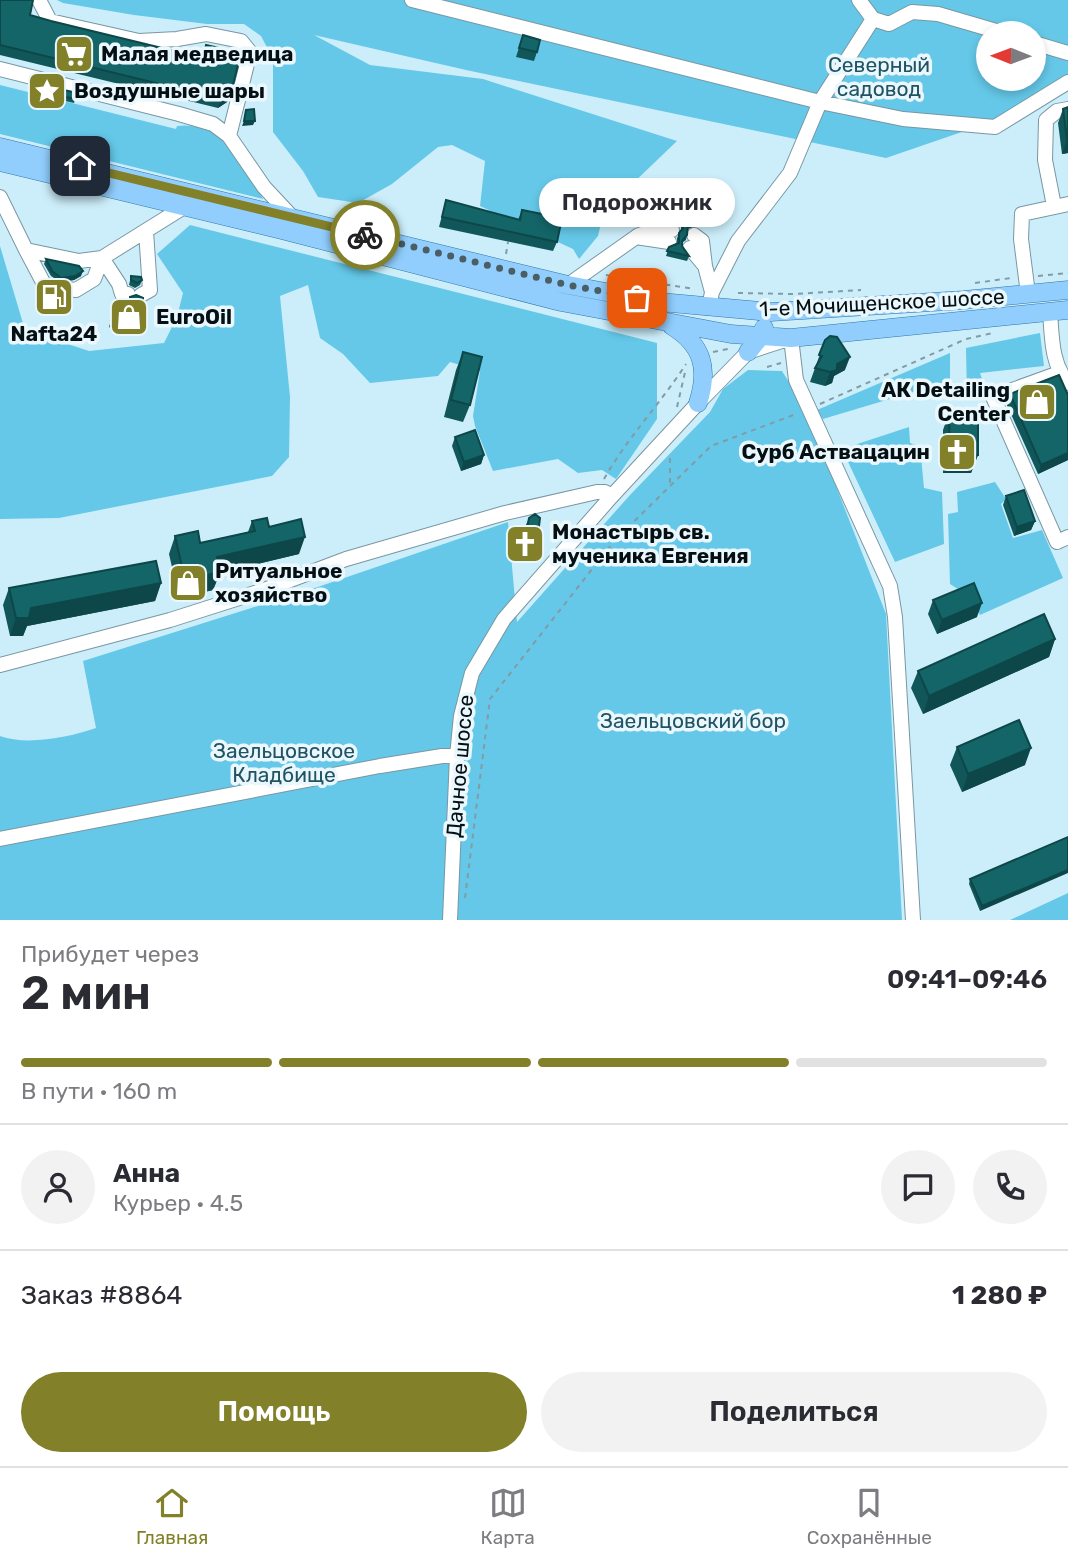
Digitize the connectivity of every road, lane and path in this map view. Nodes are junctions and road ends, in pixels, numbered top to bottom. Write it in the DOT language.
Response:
graph roads {
  1 [pos="39,0"];
  2 [pos="412,0"];
  3 [pos="859,0"];
  4 [pos="873,19"];
  5 [pos="976,25"];
  6 [pos="1046,46"];
  7 [pos="1068,52"];
  8 [pos="0,69"];
  9 [pos="1068,82"];
  10 [pos="820,102"];
  11 [pos="1068,109"];
  12 [pos="229,136"];
  13 [pos="0,147"];
  14 [pos="0,162"];
  15 [pos="0,197"];
  16 [pos="1061,205"];
  17 [pos="184,207"];
  18 [pos="292,217"];
  19 [pos="146,231"];
  20 [pos="510,234"];
  21 [pos="671,236"];
  22 [pos="692,242"];
  23 [pos="26,250"];
  24 [pos="102,258"];
  25 [pos="505,258"];
  26 [pos="1068,273"];
  27 [pos="964,284"];
  28 [pos="568,285"];
  29 [pos="1027,285"];
  30 [pos="859,290"];
  31 [pos="1068,290"];
  32 [pos="738,293"];
  33 [pos="711,300"];
  34 [pos="1059,311"];
  35 [pos="771,312"];
  36 [pos="669,324"];
  37 [pos="997,333"];
  38 [pos="761,336"];
  39 [pos="790,338"];
  40 [pos="729,349"];
  41 [pos="748,352"];
  42 [pos="699,355"];
  43 [pos="792,360"];
  44 [pos="766,367"];
  45 [pos="1064,378"];
  46 [pos="698,403"];
  47 [pos="809,409"];
  48 [pos="604,494"];
  49 [pos="1068,537"];
  50 [pos="0,665"];
  51 [pos="457,756"];
  52 [pos="0,839"];
  53 [pos="465,900"];
  54 [pos="450,920"];
  55 [pos="913,920"];
  1 -- 12 [label="street"];
  2 -- 10 [label="street"];
  3 -- 4 [label="street"];
  4 -- 5 [label="street"];
  4 -- 10 [label="street"];
  6 -- 7 [label="street"];
  8 -- 12 [label="street"];
  9 -- 10 [label="street"];
  10 -- 33 [label="street"];
  11 -- 16 [label="street"];
  12 -- 18 [label="street"];
  13 -- 18 [label="main road, 1-е Мочищенское шоссе"];
  14 -- 17 [label="main road, 1-е Мочищенское шоссе"];
  15 -- 23 [label="street"];
  16 -- 29 [label="street"];
  17 -- 19 [label="street"];
  17 -- 36 [label="main road, 1-е Мочищенское шоссе"];
  18 -- 28 [label="main road, 1-е Мочищенское шоссе"];
  19 -- 24 [label="street"];
  19 -- 24 [label="street"];
  20 -- 25 [label="path"];
  21 -- 28 [label="street"];
  22 -- 33 [label="street"];
  23 -- 24 [label="street"];
  23 -- 24 [label="street"];
  26 -- 29 [label="path"];
  27 -- 29 [label="path"];
  28 -- 33 [label="main road, 1-е Мочищенское шоссе"];
  29 -- 31 [label="main road, 1-е Мочищенское шоссе"];
  29 -- 35 [label="main road, 1-е Мочищенское шоссе"];
  30 -- 32 [label="path"];
  33 -- 35 [label="main road, 1-е Мочищенское шоссе"];
  34 -- 39 [label="main road, 1-е Мочищенское шоссе"];
  34 -- 45 [label="street"];
  35 -- 38 [label="main road"];
  36 -- 38 [label="main road, 1-е Мочищенское шоссе"];
  36 -- 42 [label="main road"];
  37 -- 47 [label="path"];
  38 -- 39 [label="main road, 1-е Мочищенское шоссе"];
  38 -- 41 [label="main road"];
  39 -- 41 [label="street"];
  39 -- 43 [label="street"];
  40 -- 42 [label="path"];
  41 -- 46 [label="street, Дачное шоссе"];
  42 -- 46 [label="main road"];
  42 -- 48 [label="path"];
  43 -- 44 [label="path"];
  43 -- 47 [label="street"];
  45 -- 49 [label="street"];
  46 -- 48 [label="street, Дачное шоссе"];
  47 -- 53 [label="path"];
  47 -- 55 [label="street"];
  48 -- 50 [label="street"];
  48 -- 51 [label="street, Дачное шоссе"];
  51 -- 52 [label="street"];
  51 -- 54 [label="street, Дачное шоссе"];
}
